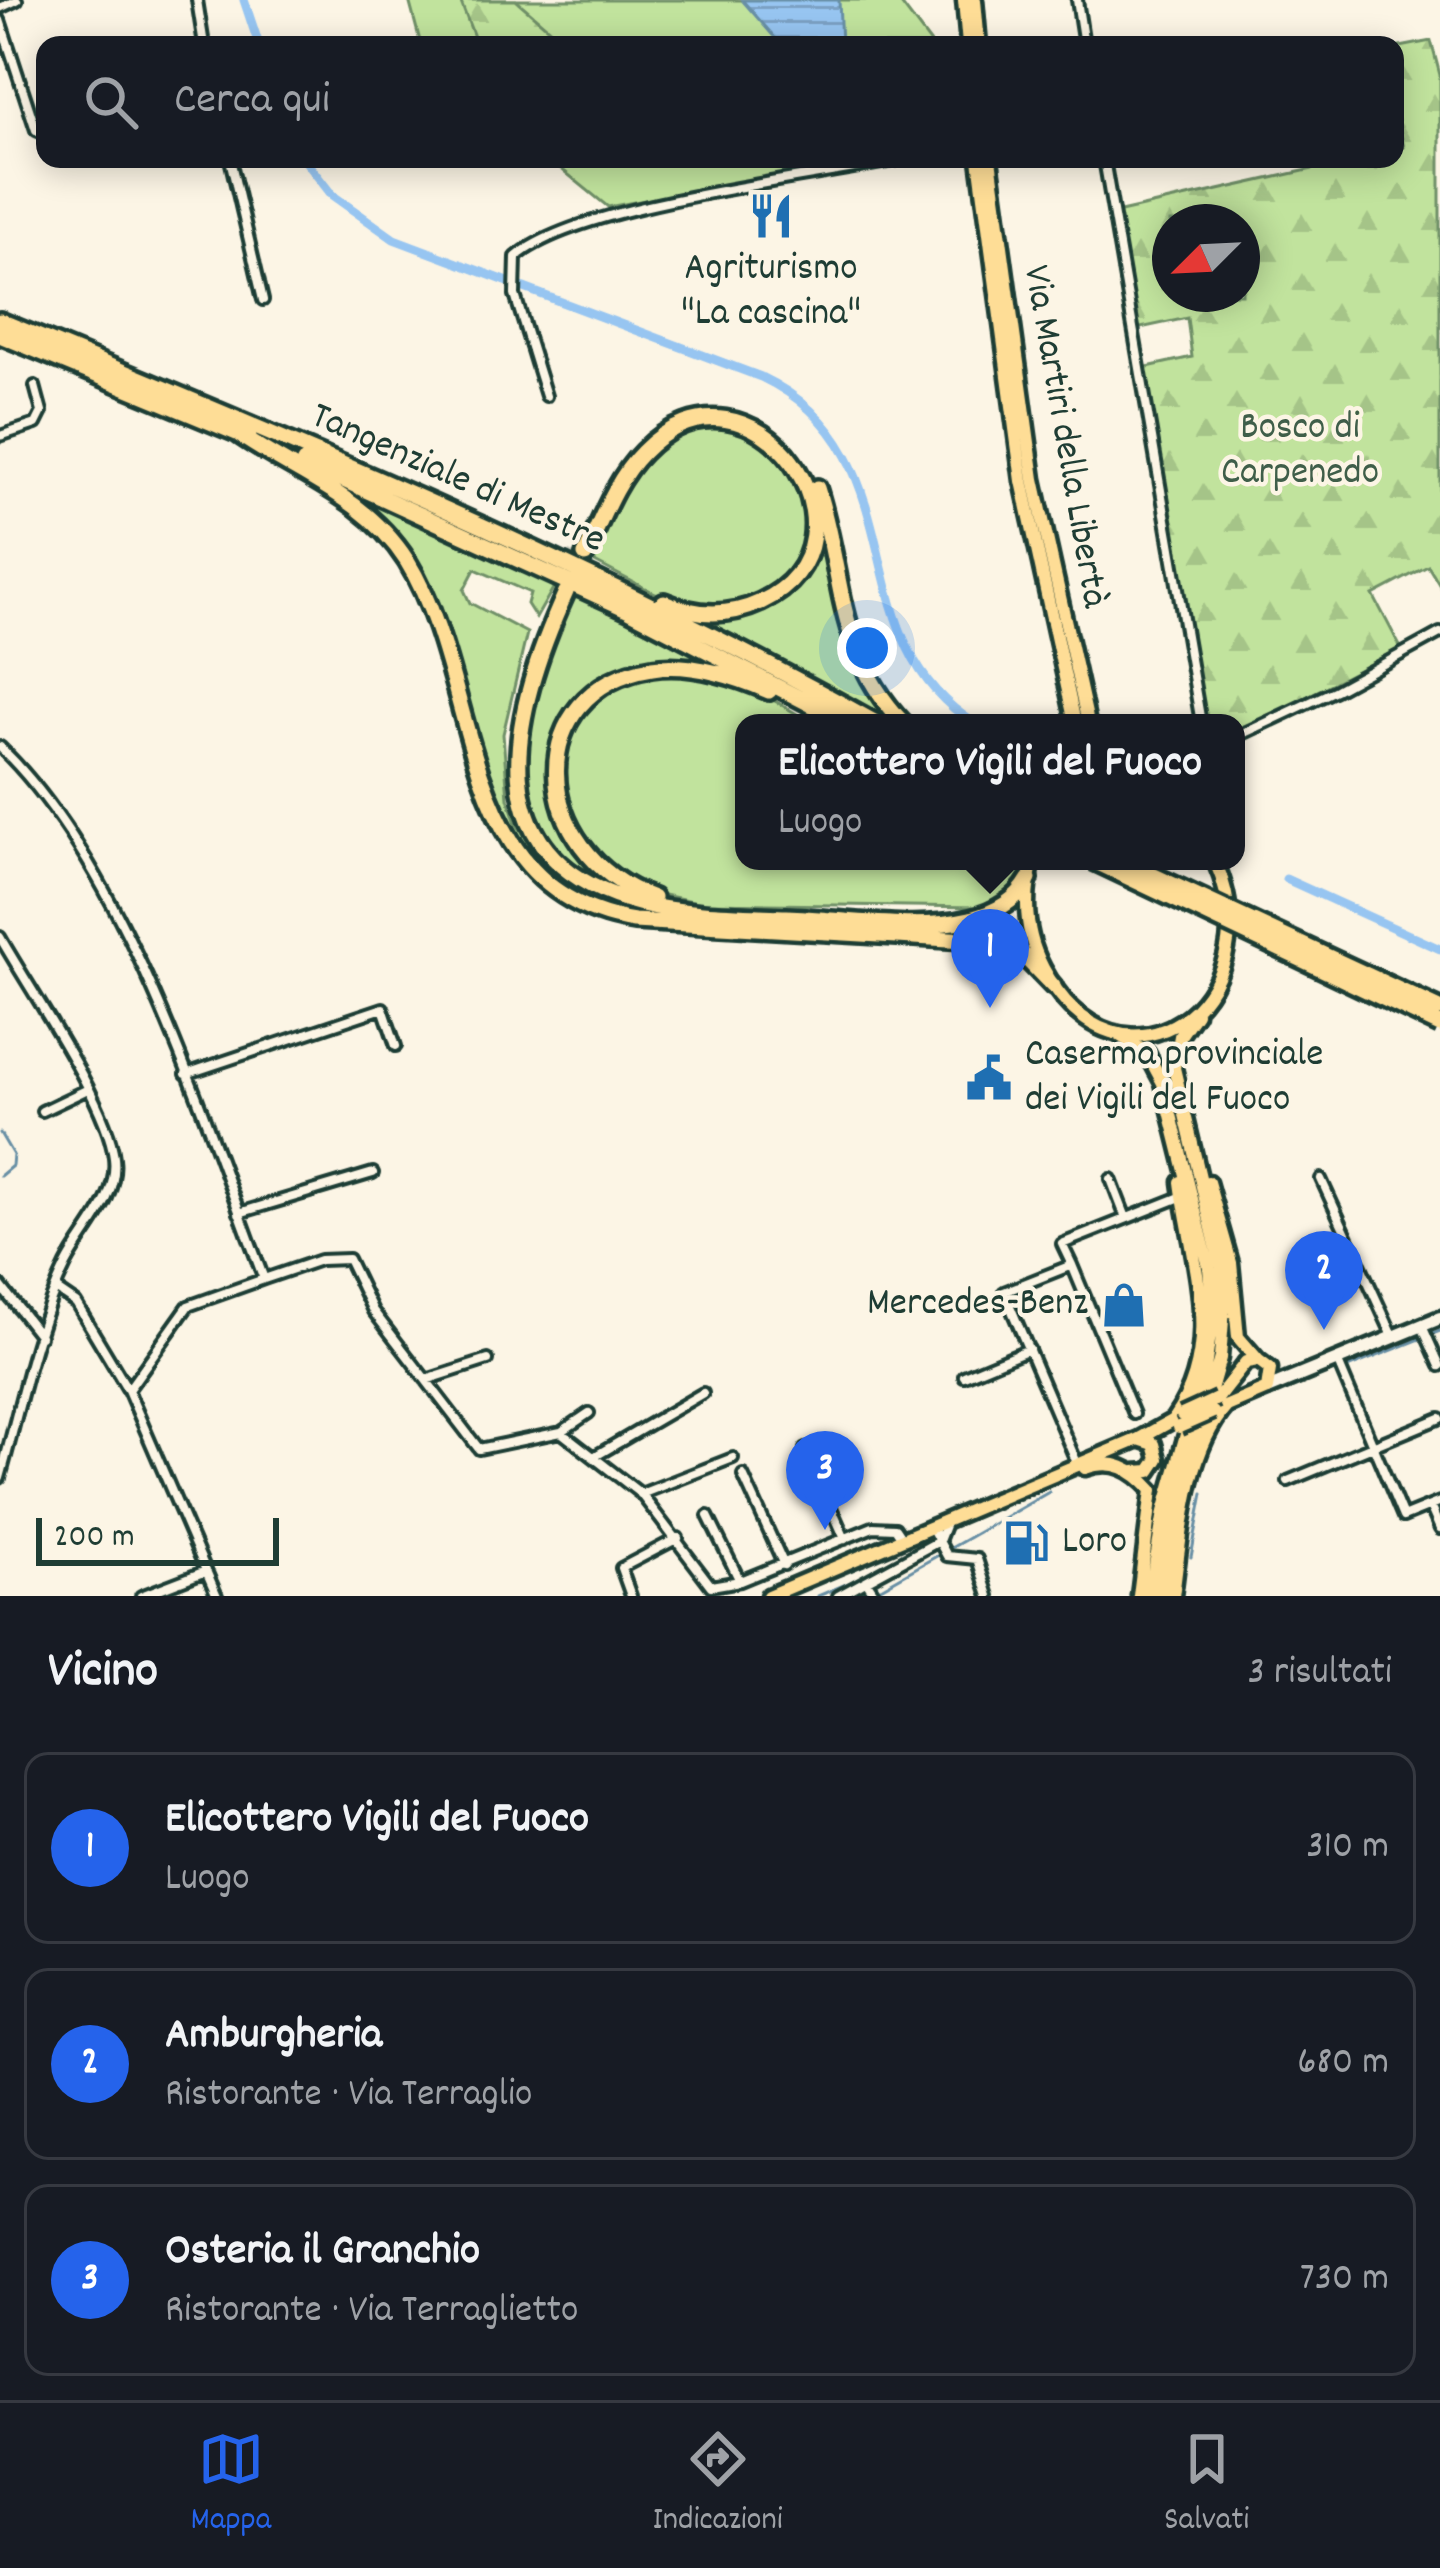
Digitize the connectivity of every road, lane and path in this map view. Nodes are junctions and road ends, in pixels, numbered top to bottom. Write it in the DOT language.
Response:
graph roads {
  1 [pos="17,0"];
  2 [pos="196,0"];
  3 [pos="964,0"];
  4 [pos="975,0"];
  5 [pos="1077,0"];
  6 [pos="0,8"];
  7 [pos="0,20"];
  8 [pos="202,36"];
  9 [pos="967,36"];
  10 [pos="979,36"];
  11 [pos="1083,36"];
  12 [pos="36,112"];
  13 [pos="31,114"];
  14 [pos="36,130"];
  15 [pos="232,168"];
  16 [pos="858,168"];
  17 [pos="980,168"];
  18 [pos="991,168"];
  19 [pos="1106,168"];
  20 [pos="263,300"];
  21 [pos="0,321"];
  22 [pos="0,335"];
  23 [pos="35,386"];
  24 [pos="546,396"];
  25 [pos="213,417"];
  26 [pos="240,435"];
  27 [pos="0,436"];
  28 [pos="582,560"];
  29 [pos="1440,633"];
  30 [pos="811,714"];
  31 [pos="829,714"];
  32 [pos="860,714"];
  33 [pos="896,714"];
  34 [pos="1073,714"];
  35 [pos="1086,714"];
  36 [pos="1199,714"];
  37 [pos="1245,732"];
  38 [pos="0,747"];
  39 [pos="1031,870"];
  40 [pos="1113,870"];
  41 [pos="1141,870"];
  42 [pos="1218,870"];
  43 [pos="1029,879"];
  44 [pos="714,914"];
  45 [pos="730,926"];
  46 [pos="0,937"];
  47 [pos="1053,986"];
  48 [pos="1440,1010"];
  49 [pos="1196,1013"];
  50 [pos="1440,1025"];
  51 [pos="1116,1033"];
  52 [pos="396,1046"];
  53 [pos="185,1074"];
  54 [pos="86,1090"];
  55 [pos="42,1112"];
  56 [pos="1185,1119"];
  57 [pos="373,1173"];
  58 [pos="1111,1179"];
  59 [pos="1322,1179"];
  60 [pos="1186,1191"];
  61 [pos="239,1213"];
  62 [pos="1126,1218"];
  63 [pos="1072,1265"];
  64 [pos="264,1279"];
  65 [pos="0,1286"];
  66 [pos="57,1290"];
  67 [pos="1440,1318"];
  68 [pos="1425,1331"];
  69 [pos="1201,1334"];
  70 [pos="41,1337"];
  71 [pos="1394,1338"];
  72 [pos="1029,1349"];
  73 [pos="488,1360"];
  74 [pos="1262,1362"];
  75 [pos="1440,1366"];
  76 [pos="1339,1367"];
  77 [pos="1311,1370"];
  78 [pos="1238,1375"];
  79 [pos="964,1376"];
  80 [pos="426,1380"];
  81 [pos="128,1390"];
  82 [pos="1261,1391"];
  83 [pos="703,1393"];
  84 [pos="590,1413"];
  85 [pos="1199,1413"];
  86 [pos="1134,1414"];
  87 [pos="1440,1418"];
  88 [pos="561,1432"];
  89 [pos="1135,1440"];
  90 [pos="1373,1446"];
  91 [pos="805,1449"];
  92 [pos="1158,1454"];
  93 [pos="598,1455"];
  94 [pos="733,1458"];
  95 [pos="1077,1463"];
  96 [pos="1133,1471"];
  97 [pos="743,1475"];
  98 [pos="0,1478"];
  99 [pos="1288,1481"];
  100 [pos="641,1494"];
  101 [pos="1435,1504"];
  102 [pos="707,1516"];
  103 [pos="1440,1529"];
  104 [pos="943,1535"];
  105 [pos="678,1538"];
  106 [pos="844,1539"];
  107 [pos="903,1540"];
  108 [pos="784,1565"];
  109 [pos="206,1571"];
  110 [pos="740,1582"];
  111 [pos="872,1586"];
  112 [pos="141,1596"];
  113 [pos="217,1596"];
  114 [pos="632,1596"];
  115 [pos="767,1596"];
  116 [pos="838,1596"];
  117 [pos="989,1596"];
  118 [pos="1139,1596"];
  119 [pos="1150,1596"];
  120 [pos="1162,1596"];
  121 [pos="1173,1596"];
  1 -- 6 [label="street"];
  2 -- 8 [label="street"];
  3 -- 9 [label="main road"];
  4 -- 10 [label="main road"];
  5 -- 11 [label="street"];
  7 -- 13 [label="street"];
  12 -- 13 [label="street"];
  13 -- 14 [label="street"];
  15 -- 20 [label="street"];
  16 -- 24 [label="street"];
  17 -- 34 [label="main road, Via Martiri della Libertà"];
  18 -- 35 [label="main road, Via Martiri della Libertà"];
  19 -- 36 [label="street"];
  21 -- 25 [label="highway, Tangenziale di Mestre"];
  22 -- 25 [label="highway, Tangenziale di Mestre"];
  23 -- 27 [label="street"];
  25 -- 26 [label="highway, Tangenziale di Mestre"];
  25 -- 28 [label="highway, Tangenziale di Mestre"];
  26 -- 31 [label="highway, Tangenziale di Mestre"];
  26 -- 45 [label="highway"];
  28 -- 28 [label="highway"];
  28 -- 32 [label="highway, Tangenziale di Mestre"];
  28 -- 33 [label="highway"];
  29 -- 37 [label="street"];
  30 -- 44 [label="highway"];
  38 -- 53 [label="street"];
  39 -- 43 [label="main road"];
  40 -- 50 [label="highway, bridge"];
  41 -- 48 [label="highway, bridge"];
  42 -- 49 [label="main road"];
  43 -- 44 [label="highway"];
  43 -- 47 [label="main road"];
  44 -- 45 [label="highway"];
  45 -- 47 [label="highway"];
  46 -- 54 [label="street"];
  47 -- 51 [label="main road"];
  49 -- 51 [label="main road"];
  49 -- 56 [label="main road"];
  51 -- 60 [label="main road"];
  52 -- 53 [label="street"];
  53 -- 61 [label="street"];
  54 -- 55 [label="street"];
  54 -- 66 [label="street"];
  56 -- 74 [label="main road"];
  56 -- 85 [label="main road"];
  57 -- 61 [label="street"];
  58 -- 62 [label="street"];
  59 -- 71 [label="street"];
  60 -- 62 [label="street"];
  60 -- 69 [label="main road"];
  60 -- 85 [label="main road"];
  61 -- 64 [label="street"];
  62 -- 63 [label="street"];
  63 -- 72 [label="street"];
  63 -- 86 [label="street"];
  64 -- 80 [label="street"];
  64 -- 81 [label="street"];
  65 -- 70 [label="street"];
  66 -- 70 [label="street"];
  66 -- 81 [label="street"];
  67 -- 68 [label="main road"];
  68 -- 71 [label="main road"];
  68 -- 75 [label="street"];
  69 -- 85 [label="main road"];
  69 -- 95 [label="main road"];
  70 -- 98 [label="street"];
  71 -- 76 [label="main road"];
  72 -- 79 [label="street"];
  72 -- 95 [label="street"];
  73 -- 80 [label="street"];
  74 -- 77 [label="main road"];
  74 -- 78 [label="main road"];
  74 -- 82 [label="main road"];
  76 -- 77 [label="main road"];
  76 -- 90 [label="street"];
  77 -- 82 [label="main road"];
  78 -- 82 [label="main road"];
  78 -- 85 [label="main road"];
  80 -- 88 [label="street"];
  81 -- 109 [label="street"];
  82 -- 85 [label="main road"];
  83 -- 93 [label="street"];
  84 -- 88 [label="street"];
  85 -- 89 [label="main road"];
  85 -- 92 [label="main road"];
  85 -- 119 [label="main road"];
  85 -- 120 [label="main road"];
  85 -- 121 [label="main road"];
  87 -- 90 [label="street"];
  88 -- 93 [label="street"];
  89 -- 92 [label="main road"];
  89 -- 95 [label="main road"];
  89 -- 96 [label="main road"];
  90 -- 99 [label="street"];
  90 -- 101 [label="street"];
  91 -- 106 [label="street"];
  92 -- 96 [label="main road"];
  93 -- 100 [label="street"];
  94 -- 100 [label="street"];
  95 -- 104 [label="main road"];
  96 -- 104 [label="main road"];
  96 -- 118 [label="main road"];
  97 -- 108 [label="street"];
  100 -- 105 [label="street"];
  101 -- 103 [label="street"];
  102 -- 110 [label="street"];
  104 -- 107 [label="main road"];
  104 -- 111 [label="street"];
  104 -- 117 [label="street"];
  105 -- 110 [label="street"];
  105 -- 114 [label="street"];
  106 -- 107 [label="street"];
  106 -- 108 [label="street"];
  107 -- 115 [label="main road"];
  108 -- 110 [label="street"];
  109 -- 112 [label="street"];
  109 -- 113 [label="street"];
  111 -- 116 [label="street"];
}
